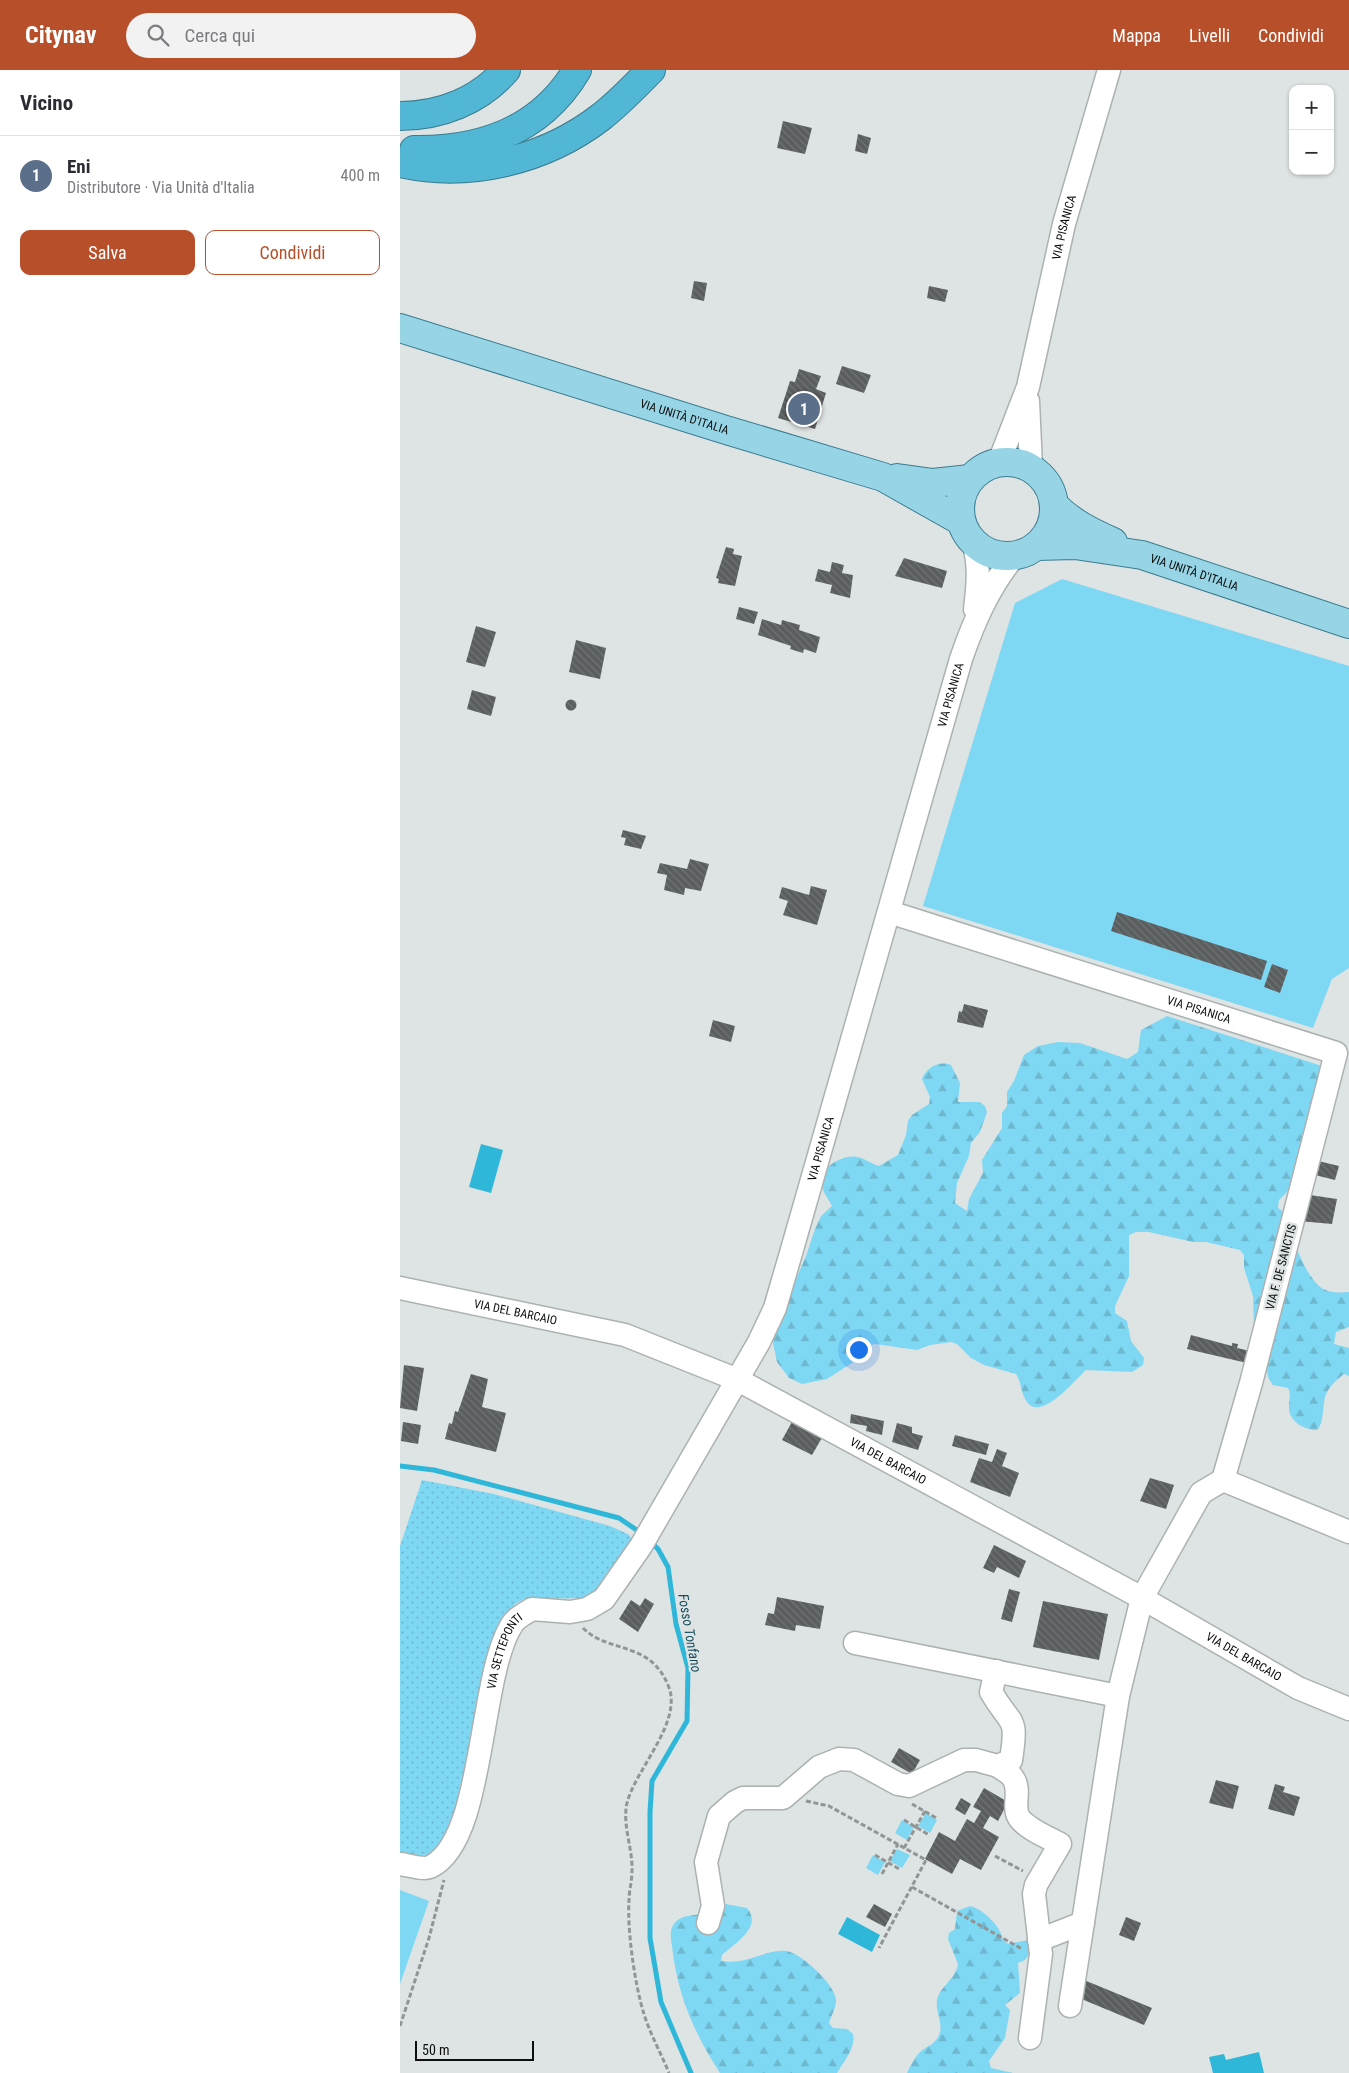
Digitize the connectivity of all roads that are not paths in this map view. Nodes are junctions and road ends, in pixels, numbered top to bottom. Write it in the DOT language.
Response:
graph roads {
  1 [pos="506,70"];
  2 [pos="566,70"];
  3 [pos="577,70"];
  4 [pos="651,70"];
  5 [pos="1109,70"];
  6 [pos="400,116"];
  7 [pos="400,140"];
  8 [pos="400,149"];
  9 [pos="400,163"];
  10 [pos="400,328"];
  11 [pos="1028,387"];
  12 [pos="999,462"];
  13 [pos="1039,468"];
  14 [pos="883,477"];
  15 [pos="970,480"];
  16 [pos="1057,498"];
  17 [pos="967,531"];
  18 [pos="1026,551"];
  19 [pos="1142,555"];
  20 [pos="974,622"];
  21 [pos="1349,624"];
  22 [pos="889,912"];
  23 [pos="1336,1053"];
  24 [pos="400,1288"];
  25 [pos="738,1380"];
  26 [pos="1223,1480"];
  27 [pos="1349,1532"];
  28 [pos="1142,1598"];
  29 [pos="855,1643"];
  30 [pos="996,1671"];
  31 [pos="1118,1696"];
  32 [pos="1349,1709"];
  33 [pos="1007,1768"];
  34 [pos="1058,1846"];
  35 [pos="1092,1863"];
  36 [pos="400,1864"];
  37 [pos="708,1922"];
  38 [pos="1083,1923"];
  39 [pos="1040,1949"];
  40 [pos="1070,2006"];
  41 [pos="1030,2038"];
  1 -- 6 [label="highway"];
  2 -- 7 [label="highway"];
  3 -- 8 [label="highway"];
  4 -- 9 [label="highway"];
  5 -- 11 [label="street, VIA PISANICA"];
  10 -- 14 [label="main road, VIA UNITÀ D'ITALIA"];
  11 -- 12 [label="street, VIA PISANICA"];
  11 -- 13 [label="street, VIA PISANICA"];
  12 -- 13 [label="main road"];
  12 -- 15 [label="main road"];
  13 -- 16 [label="main road"];
  14 -- 15 [label="main road"];
  14 -- 17 [label="main road, VIA UNITÀ D'ITALIA"];
  15 -- 17 [label="main road"];
  16 -- 18 [label="main road"];
  16 -- 19 [label="main road"];
  17 -- 18 [label="main road, VIA UNITÀ D'ITALIA"];
  17 -- 20 [label="street, VIA PISANICA"];
  18 -- 19 [label="main road, VIA UNITÀ D'ITALIA"];
  18 -- 20 [label="street, VIA PISANICA"];
  19 -- 21 [label="main road, VIA UNITÀ D'ITALIA"];
  20 -- 22 [label="street, VIA PISANICA"];
  22 -- 23 [label="street, VIA PISANICA"];
  22 -- 25 [label="street, VIA PISANICA"];
  23 -- 26 [label="street, VIA F. DE SANCTIS"];
  24 -- 25 [label="street, VIA DEL BARCAIO"];
  25 -- 28 [label="street, VIA DEL BARCAIO"];
  25 -- 36 [label="street, VIA SETTEPONTI"];
  26 -- 27 [label="street"];
  26 -- 28 [label="street"];
  28 -- 31 [label="street"];
  28 -- 32 [label="street, VIA DEL BARCAIO"];
  29 -- 30 [label="street"];
  30 -- 31 [label="street"];
  30 -- 33 [label="street"];
  31 -- 35 [label="street"];
  33 -- 34 [label="street"];
  33 -- 37 [label="street"];
  34 -- 35 [label="street"];
  34 -- 39 [label="street"];
  35 -- 38 [label="street"];
  38 -- 39 [label="street"];
  38 -- 40 [label="street"];
  39 -- 41 [label="street"];
}
